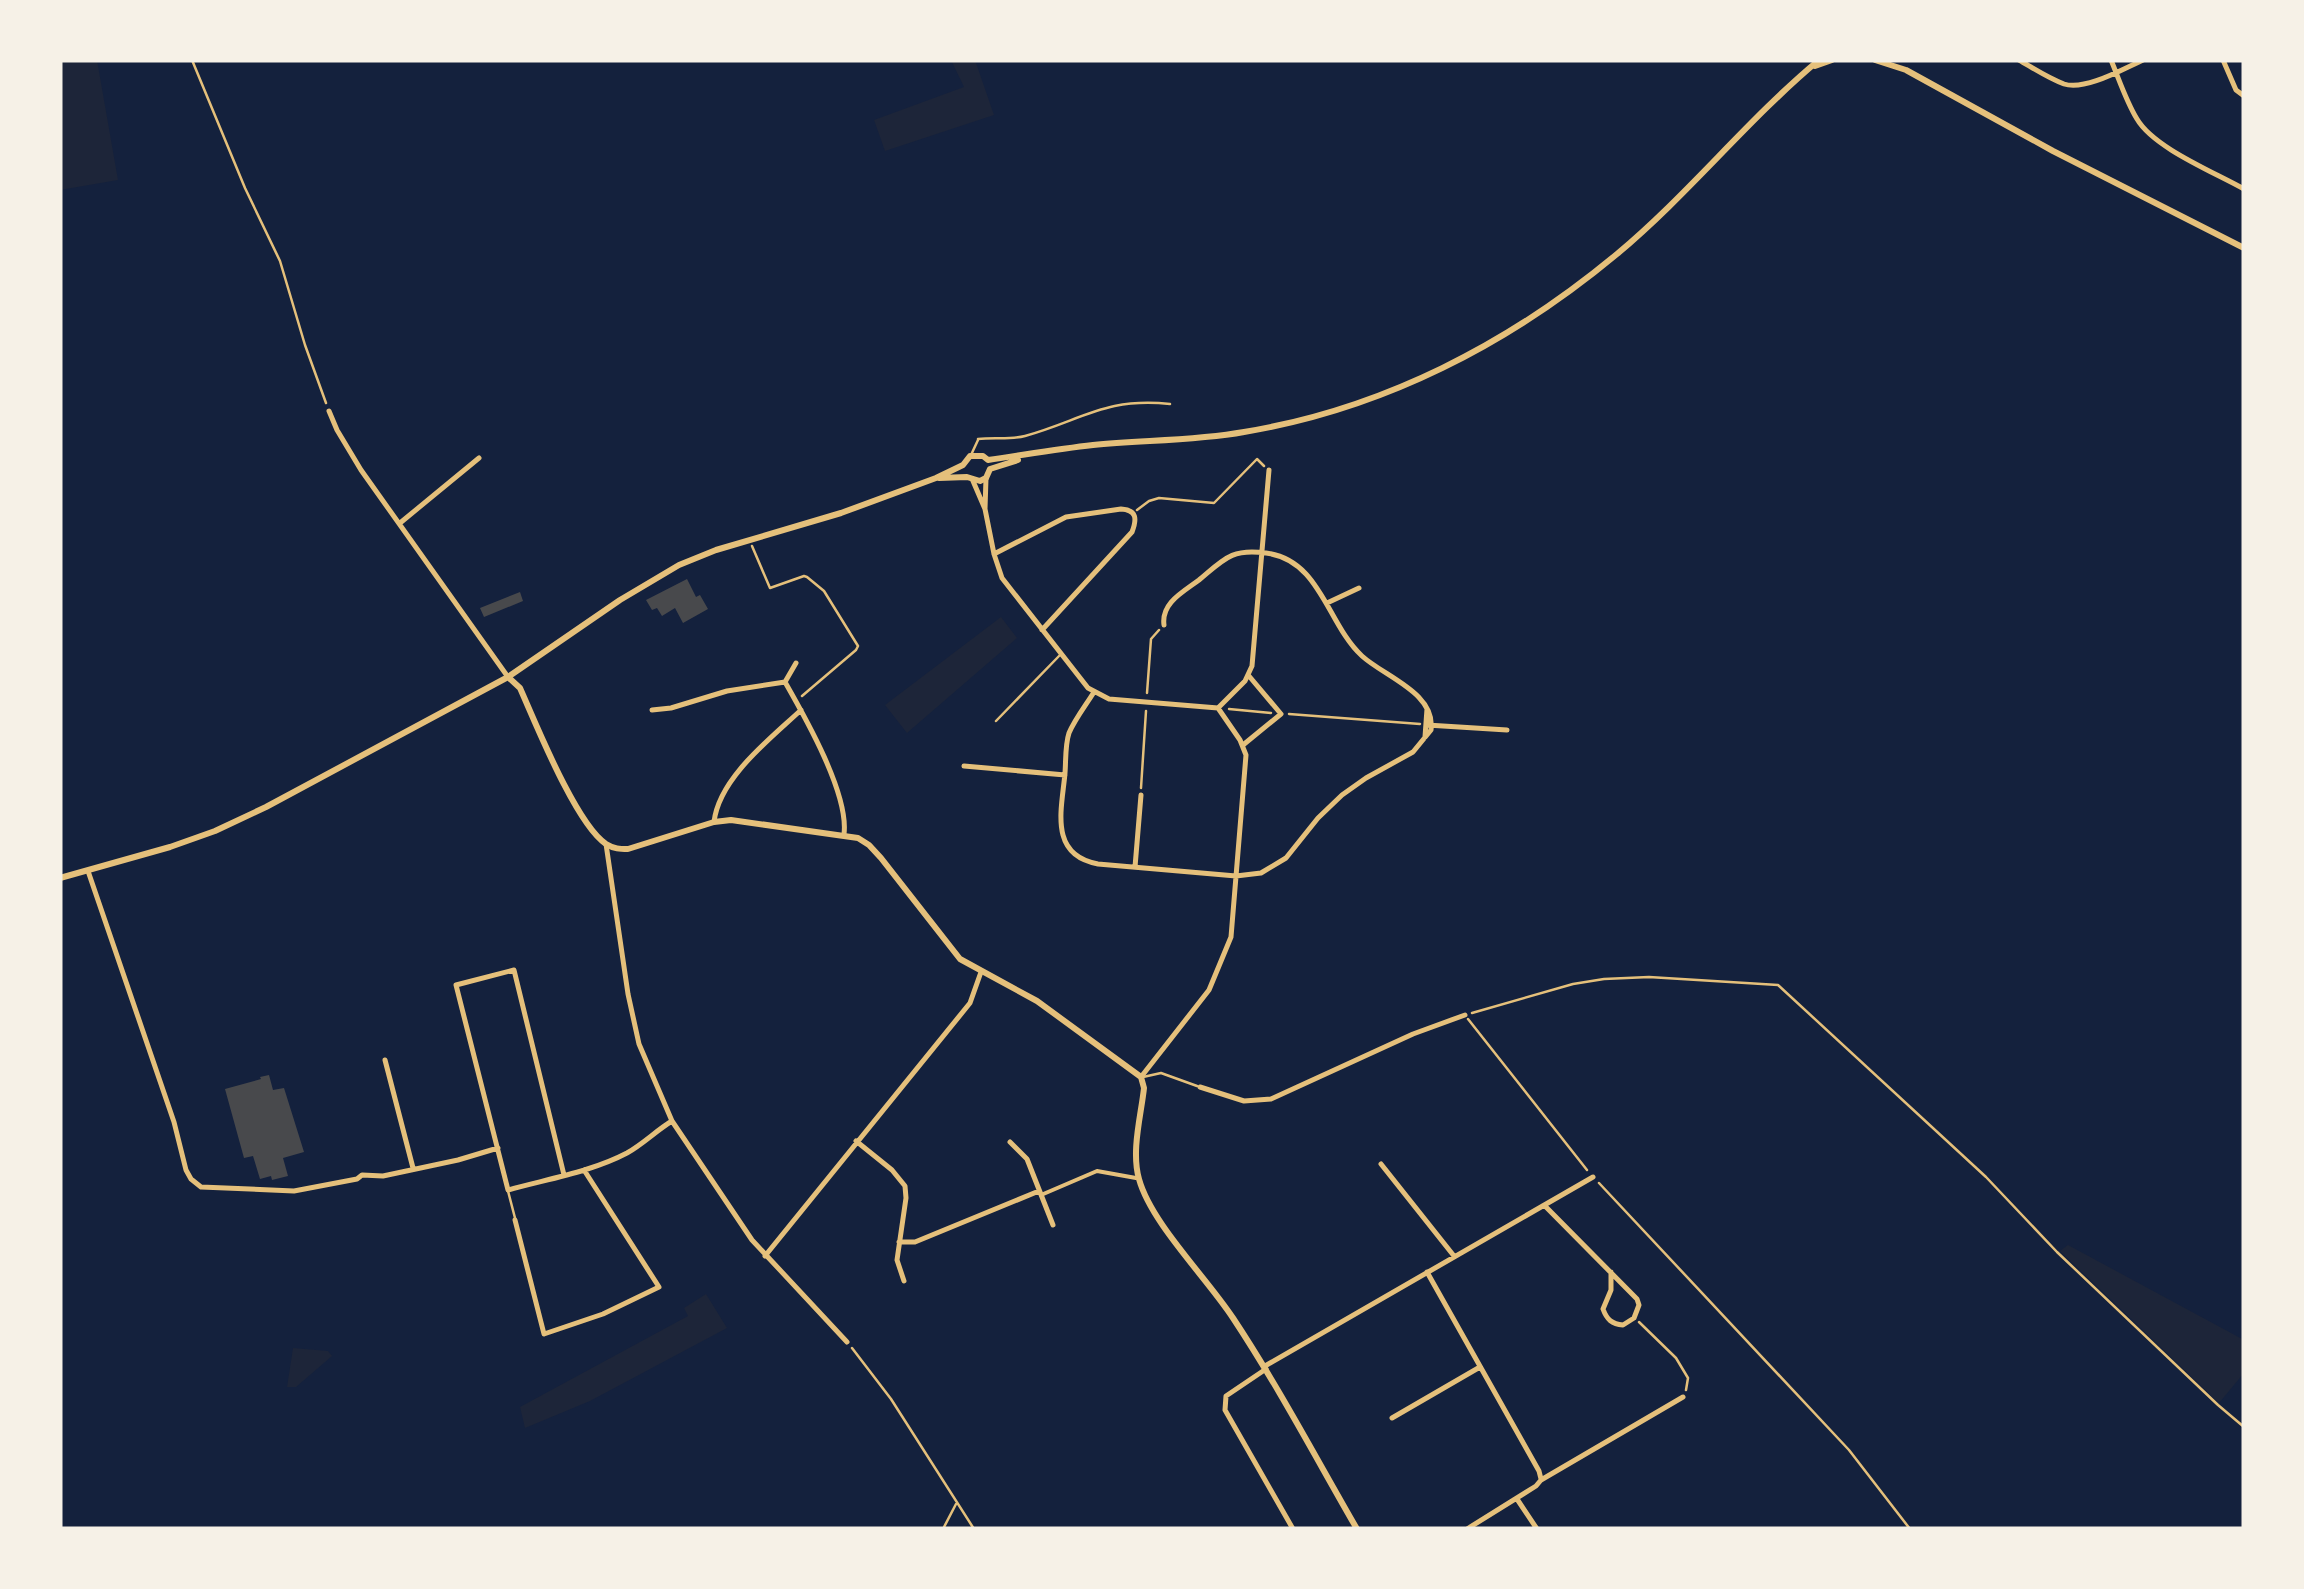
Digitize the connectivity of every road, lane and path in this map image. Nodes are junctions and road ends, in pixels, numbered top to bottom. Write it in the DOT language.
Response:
graph roads {
  1 [pos="192,60"];
  2 [pos="1820,60"];
  3 [pos="1832,60"];
  4 [pos="1875,60"];
  5 [pos="1893,60"];
  6 [pos="2019,60"];
  7 [pos="2111,60"];
  8 [pos="2143,60"];
  9 [pos="2222,60"];
  10 [pos="1809,69"];
  11 [pos="1906,70"];
  12 [pos="2116,72"];
  13 [pos="2244,96"];
  14 [pos="2244,189"];
  15 [pos="2244,248"];
  16 [pos="1170,404"];
  17 [pos="330,411"];
  18 [pos="978,439"];
  19 [pos="970,456"];
  20 [pos="1028,456"];
  21 [pos="479,458"];
  22 [pos="985,458"];
  23 [pos="963,465"];
  24 [pos="1269,470"];
  25 [pos="988,474"];
  26 [pos="936,478"];
  27 [pos="970,479"];
  28 [pos="985,509"];
  29 [pos="1134,513"];
  30 [pos="400,523"];
  31 [pos="750,540"];
  32 [pos="1262,552"];
  33 [pos="994,554"];
  34 [pos="1359,588"];
  35 [pos="1327,603"];
  36 [pos="1164,626"];
  37 [pos="1042,630"];
  38 [pos="1061,654"];
  39 [pos="796,663"];
  40 [pos="1249,676"];
  41 [pos="508,677"];
  42 [pos="785,682"];
  43 [pos="1094,692"];
  44 [pos="796,701"];
  45 [pos="1218,708"];
  46 [pos="652,710"];
  47 [pos="801,710"];
  48 [pos="1282,714"];
  49 [pos="996,721"];
  50 [pos="1430,725"];
  51 [pos="1507,730"];
  52 [pos="1243,745"];
  53 [pos="964,766"];
  54 [pos="1065,775"];
  55 [pos="1141,794"];
  56 [pos="714,822"];
  57 [pos="844,834"];
  58 [pos="606,844"];
  59 [pos="1135,868"];
  60 [pos="88,871"];
  61 [pos="1236,876"];
  62 [pos="60,878"];
  63 [pos="981,972"];
  64 [pos="1464,1015"];
  65 [pos="385,1060"];
  66 [pos="1141,1077"];
  67 [pos="1200,1087"];
  68 [pos="672,1121"];
  69 [pos="856,1141"];
  70 [pos="1010,1142"];
  71 [pos="498,1148"];
  72 [pos="1381,1164"];
  73 [pos="414,1168"];
  74 [pos="584,1170"];
  75 [pos="564,1175"];
  76 [pos="1593,1177"];
  77 [pos="1138,1178"];
  78 [pos="508,1190"];
  79 [pos="1040,1193"];
  80 [pos="1544,1205"];
  81 [pos="515,1220"];
  82 [pos="1053,1225"];
  83 [pos="899,1242"];
  84 [pos="765,1256"];
  85 [pos="1454,1256"];
  86 [pos="1427,1272"];
  87 [pos="1611,1272"];
  88 [pos="904,1281"];
  89 [pos="1634,1318"];
  90 [pos="846,1342"];
  91 [pos="1480,1367"];
  92 [pos="1265,1368"];
  93 [pos="1684,1397"];
  94 [pos="1392,1418"];
  95 [pos="2244,1427"];
  96 [pos="1541,1480"];
  97 [pos="1516,1499"];
  98 [pos="956,1502"];
  99 [pos="943,1529"];
  100 [pos="974,1529"];
  101 [pos="1293,1529"];
  102 [pos="1357,1529"];
  103 [pos="1467,1529"];
  104 [pos="1536,1529"];
  105 [pos="1910,1529"];
  1 -- 17 [label="path"];
  2 -- 10 [label="street"];
  3 -- 10 [label="street"];
  4 -- 11 [label="street"];
  5 -- 11 [label="street"];
  6 -- 12 [label="street"];
  7 -- 12 [label="street"];
  8 -- 12 [label="street"];
  9 -- 13 [label="street"];
  10 -- 20 [label="street"];
  11 -- 15 [label="street"];
  12 -- 14 [label="street"];
  16 -- 18 [label="lane"];
  17 -- 30 [label="street"];
  18 -- 19 [label="lane"];
  18 -- 22 [label="lane"];
  19 -- 22 [label="street"];
  19 -- 23 [label="street"];
  20 -- 22 [label="street"];
  20 -- 25 [label="street"];
  21 -- 30 [label="street"];
  22 -- 25 [label="street"];
  23 -- 26 [label="street"];
  23 -- 27 [label="street"];
  24 -- 29 [label="path"];
  24 -- 32 [label="street"];
  25 -- 27 [label="street"];
  25 -- 28 [label="street"];
  26 -- 27 [label="street"];
  26 -- 31 [label="street"];
  27 -- 28 [label="street"];
  28 -- 33 [label="street"];
  29 -- 33 [label="street"];
  29 -- 37 [label="street"];
  30 -- 41 [label="street"];
  31 -- 41 [label="street"];
  31 -- 44 [label="path"];
  32 -- 35 [label="street"];
  32 -- 36 [label="street"];
  32 -- 40 [label="street"];
  33 -- 37 [label="street"];
  34 -- 35 [label="street"];
  35 -- 50 [label="street"];
  37 -- 38 [label="street"];
  38 -- 43 [label="street"];
  38 -- 49 [label="lane"];
  39 -- 42 [label="street"];
  40 -- 45 [label="street"];
  40 -- 48 [label="street"];
  41 -- 58 [label="street"];
  41 -- 60 [label="street"];
  42 -- 44 [label="street"];
  42 -- 46 [label="street"];
  43 -- 45 [label="street"];
  43 -- 54 [label="street"];
  44 -- 47 [label="street"];
  45 -- 48 [label="path"];
  45 -- 52 [label="street"];
  47 -- 56 [label="street"];
  47 -- 57 [label="street"];
  48 -- 50 [label="path"];
  48 -- 52 [label="street"];
  50 -- 51 [label="street"];
  50 -- 61 [label="street"];
  52 -- 61 [label="street"];
  53 -- 54 [label="street"];
  54 -- 59 [label="street"];
  55 -- 59 [label="street"];
  56 -- 57 [label="street"];
  56 -- 58 [label="street"];
  57 -- 63 [label="street"];
  58 -- 68 [label="street"];
  59 -- 61 [label="street"];
  60 -- 62 [label="street"];
  60 -- 73 [label="street"];
  61 -- 66 [label="street"];
  63 -- 66 [label="street"];
  63 -- 69 [label="street"];
  64 -- 67 [label="street"];
  64 -- 76 [label="path"];
  64 -- 95 [label="path"];
  65 -- 73 [label="street"];
  66 -- 67 [label="lane"];
  66 -- 77 [label="street"];
  68 -- 74 [label="street"];
  68 -- 84 [label="street"];
  69 -- 83 [label="street"];
  69 -- 84 [label="street"];
  70 -- 79 [label="street"];
  71 -- 73 [label="street"];
  71 -- 75 [label="street"];
  71 -- 78 [label="street"];
  72 -- 85 [label="street"];
  74 -- 75 [label="street"];
  74 -- 81 [label="street"];
  75 -- 78 [label="street"];
  76 -- 80 [label="street"];
  76 -- 105 [label="path"];
  77 -- 79 [label="street"];
  77 -- 92 [label="street"];
  78 -- 81 [label="lane"];
  79 -- 82 [label="street"];
  79 -- 83 [label="street"];
  80 -- 85 [label="street"];
  80 -- 87 [label="street"];
  83 -- 88 [label="street"];
  84 -- 90 [label="street"];
  85 -- 86 [label="street"];
  86 -- 91 [label="street"];
  86 -- 92 [label="street"];
  87 -- 89 [label="street"];
  87 -- 89 [label="street"];
  89 -- 93 [label="path"];
  90 -- 98 [label="path"];
  91 -- 94 [label="street"];
  91 -- 96 [label="street"];
  92 -- 101 [label="street"];
  92 -- 102 [label="street"];
  93 -- 96 [label="street"];
  96 -- 97 [label="street"];
  97 -- 103 [label="street"];
  97 -- 104 [label="street"];
  98 -- 99 [label="path"];
  98 -- 100 [label="path"];
}
